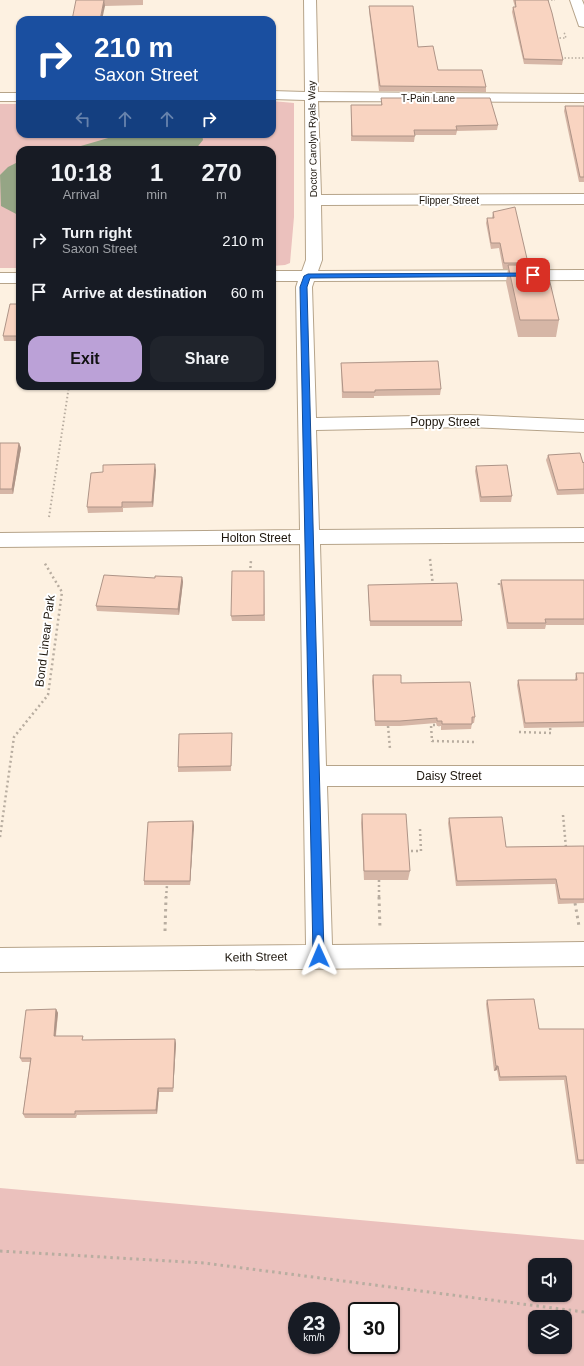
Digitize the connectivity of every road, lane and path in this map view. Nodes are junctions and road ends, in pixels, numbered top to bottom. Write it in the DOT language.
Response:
graph roads {
  1 [pos="310,0"];
  2 [pos="540,0"];
  3 [pos="562,0"];
  4 [pos="576,0"];
  5 [pos="584,23"];
  6 [pos="556,38"];
  7 [pos="566,38"];
  8 [pos="561,58"];
  9 [pos="584,58"];
  10 [pos="276,95"];
  11 [pos="16,96"];
  12 [pos="312,96"];
  13 [pos="0,97"];
  14 [pos="584,98"];
  15 [pos="584,199"];
  16 [pos="313,200"];
  17 [pos="584,275"];
  18 [pos="276,276"];
  19 [pos="308,276"];
  20 [pos="0,278"];
  21 [pos="16,278"];
  22 [pos="68,390"];
  23 [pos="307,424"];
  24 [pos="584,426"];
  25 [pos="48,524"];
  26 [pos="584,535"];
  27 [pos="428,537"];
  28 [pos="309,538"];
  29 [pos="0,540"];
  30 [pos="251,556"];
  31 [pos="42,559"];
  32 [pos="250,576"];
  33 [pos="506,582"];
  34 [pos="499,585"];
  35 [pos="433,588"];
  36 [pos="442,725"];
  37 [pos="550,728"];
  38 [pos="519,732"];
  39 [pos="477,742"];
  40 [pos="314,776"];
  41 [pos="584,776"];
  42 [pos="563,815"];
  43 [pos="420,829"];
  44 [pos="0,837"];
  45 [pos="406,851"];
  46 [pos="566,851"];
  47 [pos="379,880"];
  48 [pos="167,885"];
  49 [pos="575,904"];
  50 [pos="576,911"];
  51 [pos="584,954"];
  52 [pos="380,955"];
  53 [pos="319,956"];
  54 [pos="164,958"];
  55 [pos="0,960"];
  56 [pos="0,1251"];
  57 [pos="584,1312"];
  1 -- 12 [label="street, Doctor Carolyn Ryals Way"];
  2 -- 3 [label="path"];
  4 -- 5 [label="street"];
  6 -- 7 [label="path"];
  8 -- 9 [label="path"];
  10 -- 12 [label="street, T-Pain Lane"];
  11 -- 13 [label="street"];
  12 -- 14 [label="street, T-Pain Lane"];
  12 -- 16 [label="street, Doctor Carolyn Ryals Way"];
  15 -- 16 [label="street, Flipper Street"];
  16 -- 19 [label="street, Doctor Carolyn Ryals Way"];
  17 -- 19 [label="street"];
  18 -- 19 [label="street"];
  19 -- 23 [label="street, Doctor Carolyn Ryals Way"];
  20 -- 21 [label="street"];
  22 -- 25 [label="path"];
  23 -- 24 [label="street, Poppy Street"];
  23 -- 28 [label="street, Doctor Carolyn Ryals Way"];
  26 -- 27 [label="street, Holton Street"];
  27 -- 28 [label="street, Holton Street"];
  27 -- 35 [label="path"];
  28 -- 29 [label="street, Holton Street"];
  28 -- 40 [label="street, Doctor Carolyn Ryals Way"];
  30 -- 32 [label="path"];
  31 -- 44 [label="path, Bond Linear Park"];
  33 -- 34 [label="path"];
  36 -- 39 [label="path"];
  37 -- 38 [label="path"];
  40 -- 41 [label="street, Daisy Street"];
  40 -- 53 [label="street, Doctor Carolyn Ryals Way"];
  42 -- 46 [label="path"];
  43 -- 45 [label="path"];
  47 -- 52 [label="path"];
  48 -- 54 [label="path"];
  49 -- 50 [label="path"];
  51 -- 52 [label="street, Keith Street"];
  52 -- 53 [label="street, Keith Street"];
  53 -- 54 [label="street, Keith Street"];
  54 -- 55 [label="street, Keith Street"];
  56 -- 57 [label="path"];
}
